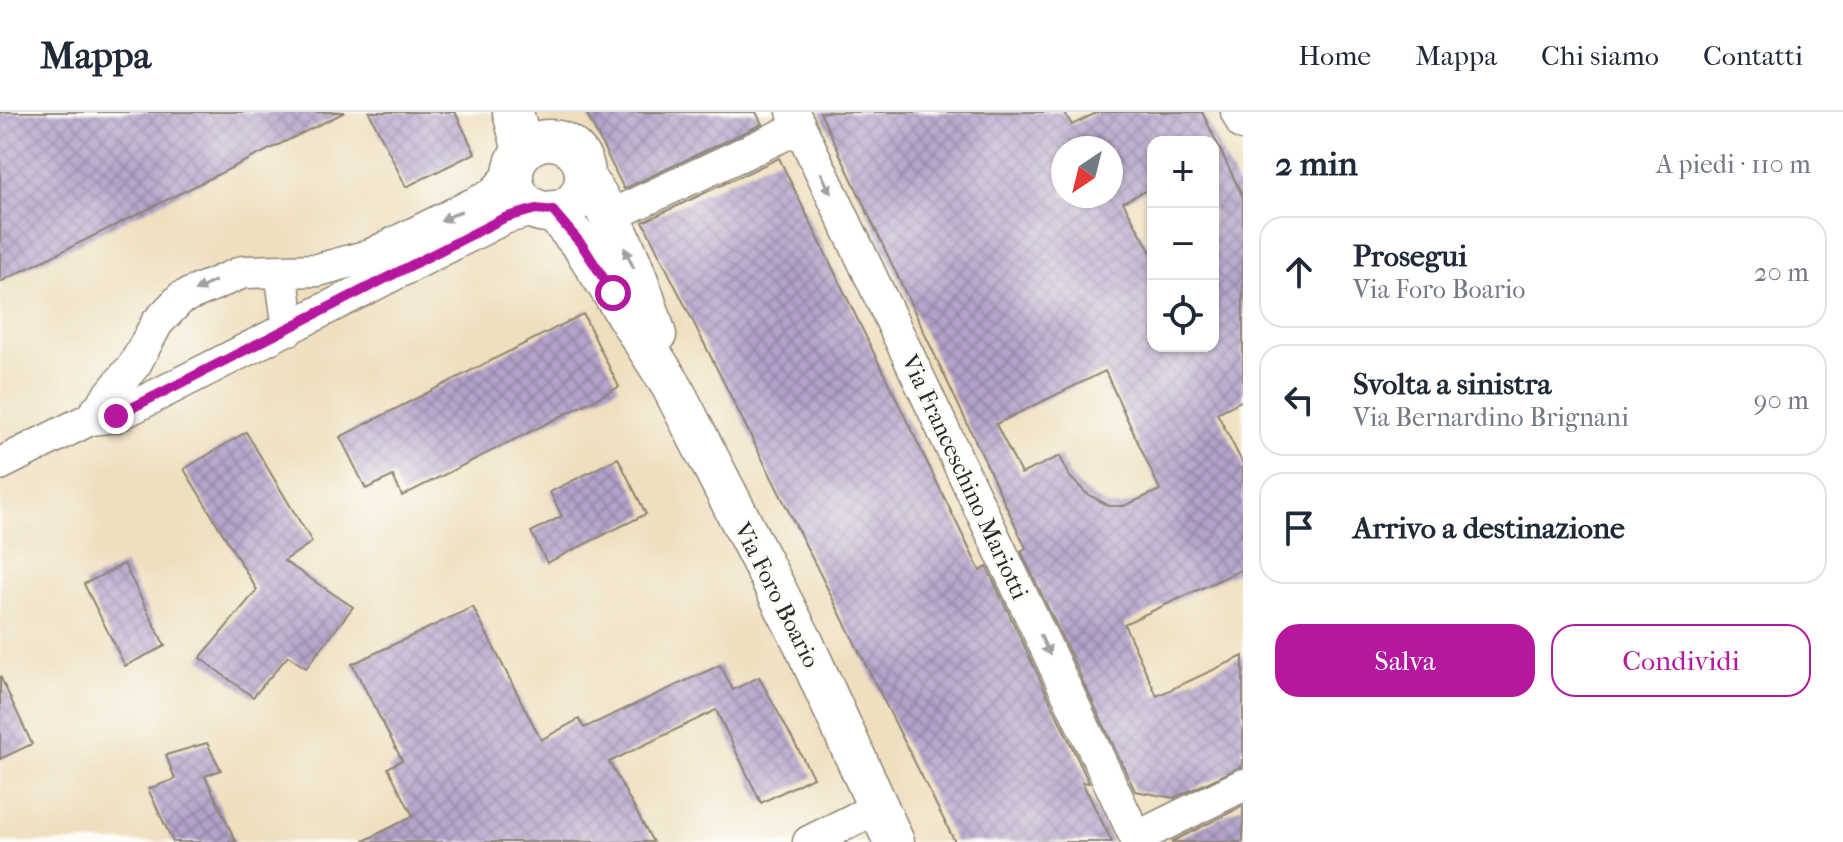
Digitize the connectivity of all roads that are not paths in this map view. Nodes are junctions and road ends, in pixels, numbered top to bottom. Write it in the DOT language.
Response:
graph roads {
  1 [pos="513,112"];
  2 [pos="1237,112"];
  3 [pos="796,120"];
  4 [pos="1243,124"];
  5 [pos="555,128"];
  6 [pos="518,161"];
  7 [pos="585,178"];
  8 [pos="544,210"];
  9 [pos="610,216"];
  10 [pos="376,269"];
  11 [pos="281,271"];
  12 [pos="289,329"];
  13 [pos="150,338"];
  14 [pos="183,382"];
  15 [pos="671,385"];
  16 [pos="90,419"];
  17 [pos="0,464"];
  18 [pos="1243,785"];
  19 [pos="885,825"];
  20 [pos="1137,840"];
  21 [pos="809,842"];
  1 -- 6 [label="street, Via Foro Boario"];
  2 -- 4 [label="street"];
  3 -- 9 [label="street"];
  3 -- 20 [label="street, Via Franceschino Mariotti, one-way"];
  5 -- 6 [label="street, Via Foro Boario"];
  5 -- 7 [label="street, Via Foro Boario"];
  6 -- 8 [label="street, Via Foro Boario"];
  6 -- 10 [label="street, one-way"];
  7 -- 8 [label="street"];
  7 -- 9 [label="street, Via Foro Boario"];
  8 -- 10 [label="street"];
  8 -- 15 [label="street, Via Foro Boario"];
  15 -- 9 [label="street, Via Foro Boario, one-way"];
  10 -- 11 [label="street"];
  10 -- 12 [label="street"];
  11 -- 12 [label="street"];
  11 -- 13 [label="street, one-way"];
  12 -- 14 [label="street"];
  13 -- 14 [label="street"];
  13 -- 16 [label="street"];
  14 -- 16 [label="street"];
  15 -- 19 [label="street, Via Foro Boario"];
  16 -- 17 [label="street"];
  18 -- 20 [label="street"];
  19 -- 21 [label="street, Via Foro Boario"];
}
